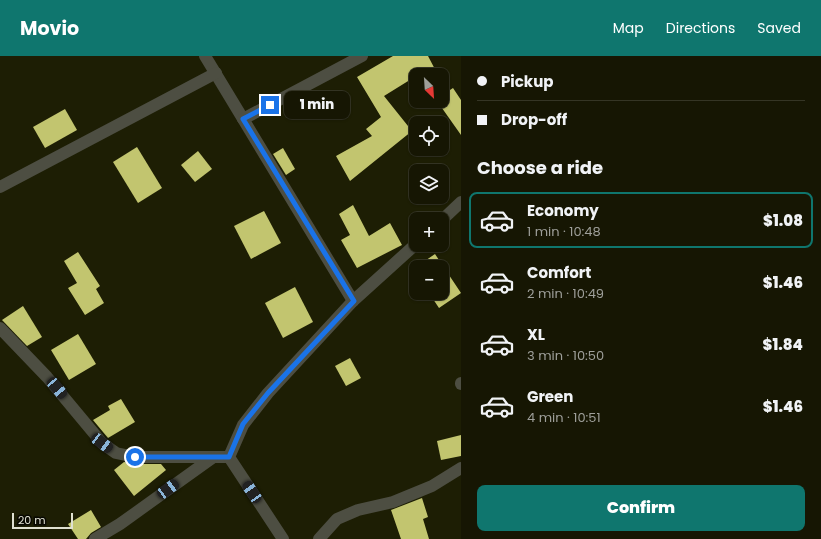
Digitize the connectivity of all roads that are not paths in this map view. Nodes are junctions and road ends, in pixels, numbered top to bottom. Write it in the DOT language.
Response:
graph roads {
  1 [pos="205,56"];
  2 [pos="362,56"];
  3 [pos="216,74"];
  4 [pos="243,119"];
  5 [pos="0,187"];
  6 [pos="461,202"];
  7 [pos="449,213"];
  8 [pos="409,250"];
  9 [pos="354,301"];
  10 [pos="0,328"];
  11 [pos="229,457"];
  12 [pos="212,458"];
  13 [pos="461,468"];
  14 [pos="95,539"];
  15 [pos="283,539"];
  16 [pos="319,539"];
  1 -- 3 [label="street"];
  2 -- 4 [label="street"];
  3 -- 4 [label="street"];
  3 -- 5 [label="street"];
  4 -- 9 [label="street"];
  6 -- 7 [label="street"];
  8 -- 9 [label="street"];
  9 -- 11 [label="street"];
  10 -- 12 [label="street"];
  11 -- 12 [label="street"];
  11 -- 15 [label="street"];
  12 -- 14 [label="street"];
  13 -- 16 [label="street"];
}
